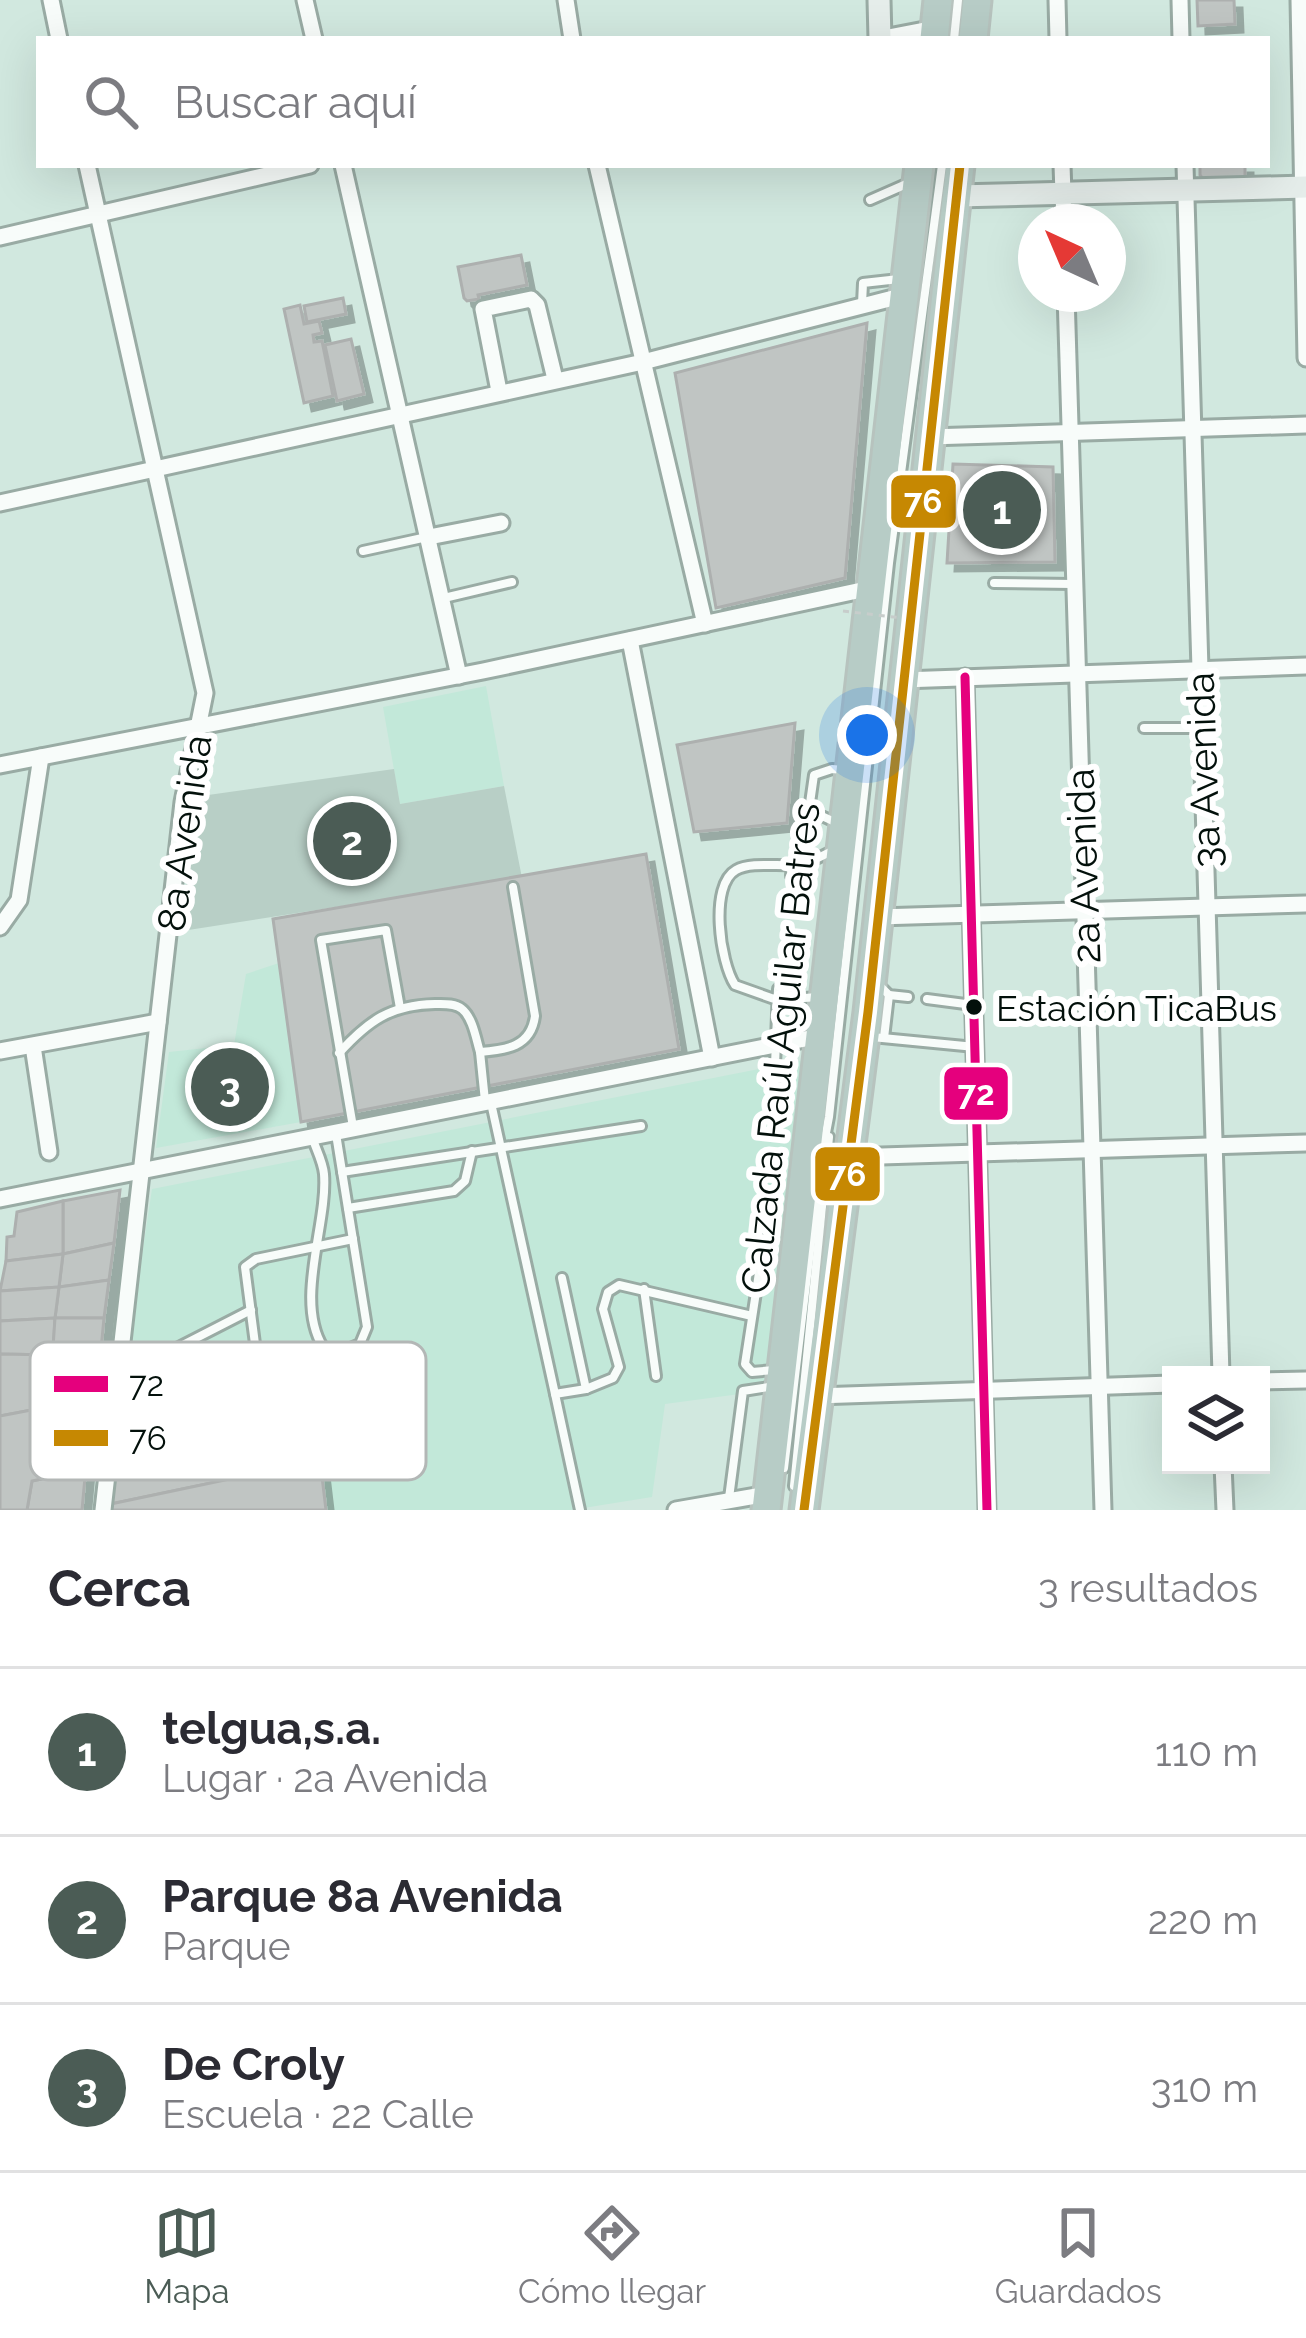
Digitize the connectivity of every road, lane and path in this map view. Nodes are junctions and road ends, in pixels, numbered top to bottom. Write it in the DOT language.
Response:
graph roads {
  1 [pos="51,0"];
  2 [pos="305,0"];
  3 [pos="566,0"];
  4 [pos="879,0"];
  5 [pos="977,0"];
  6 [pos="1057,0"];
  7 [pos="1180,0"];
  8 [pos="1299,0"];
  9 [pos="941,16"];
  10 [pos="58,36"];
  11 [pos="313,36"];
  12 [pos="572,36"];
  13 [pos="879,36"];
  14 [pos="887,36"];
  15 [pos="973,36"];
  16 [pos="1058,36"];
  17 [pos="1181,36"];
  18 [pos="88,168"];
  19 [pos="297,168"];
  20 [pos="344,168"];
  21 [pos="598,168"];
  22 [pos="960,168"];
  23 [pos="1062,168"];
  24 [pos="1185,168"];
  25 [pos="926,170"];
  26 [pos="1304,187"];
  27 [pos="1186,190"];
  28 [pos="1063,194"];
  29 [pos="957,196"];
  30 [pos="870,200"];
  31 [pos="1063,204"];
  32 [pos="98,214"];
  33 [pos="0,237"];
  34 [pos="906,287"];
  35 [pos="861,306"];
  36 [pos="1067,312"];
  37 [pos="1306,358"];
  38 [pos="643,362"];
  39 [pos="555,379"];
  40 [pos="500,391"];
  41 [pos="400,415"];
  42 [pos="1306,424"];
  43 [pos="1193,428"];
  44 [pos="1070,432"];
  45 [pos="929,436"];
  46 [pos="155,470"];
  47 [pos="0,502"];
  48 [pos="501,523"];
  49 [pos="429,537"];
  50 [pos="363,551"];
  51 [pos="512,582"];
  52 [pos="994,583"];
  53 [pos="1075,584"];
  54 [pos="871,588"];
  55 [pos="443,598"];
  56 [pos="843,611"];
  57 [pos="919,620"];
  58 [pos="705,624"];
  59 [pos="630,640"];
  60 [pos="1306,666"];
  61 [pos="1200,669"];
  62 [pos="1077,673"];
  63 [pos="459,676"];
  64 [pos="965,677"];
  65 [pos="902,680"];
  66 [pos="199,727"];
  67 [pos="1144,728"];
  68 [pos="1202,728"];
  69 [pos="41,757"];
  70 [pos="0,765"];
  71 [pos="843,836"];
  72 [pos="513,887"];
  73 [pos="20,900"];
  74 [pos="0,904"];
  75 [pos="1306,904"];
  76 [pos="1207,908"];
  77 [pos="1084,911"];
  78 [pos="971,915"];
  79 [pos="878,917"];
  80 [pos="0,927"];
  81 [pos="881,986"];
  82 [pos="778,995"];
  83 [pos="825,995"];
  84 [pos="908,997"];
  85 [pos="927,999"];
  86 [pos="973,1005"];
  87 [pos="400,1008"];
  88 [pos="158,1022"];
  89 [pos="820,1036"];
  90 [pos="875,1037"];
  91 [pos="776,1045"];
  92 [pos="33,1046"];
  93 [pos="975,1047"];
  94 [pos="0,1052"];
  95 [pos="480,1052"];
  96 [pos="339,1053"];
  97 [pos="712,1058"];
  98 [pos="488,1102"];
  99 [pos="773,1117"];
  100 [pos="640,1126"];
  101 [pos="354,1129"];
  102 [pos="335,1132"];
  103 [pos="312,1137"];
  104 [pos="1306,1143"];
  105 [pos="1214,1146"];
  106 [pos="504,1147"];
  107 [pos="1092,1150"];
  108 [pos="49,1151"];
  109 [pos="472,1151"];
  110 [pos="977,1153"];
  111 [pos="849,1157"];
  112 [pos="139,1172"];
  113 [pos="342,1172"];
  114 [pos="0,1199"];
  115 [pos="348,1208"];
  116 [pos="352,1238"];
  117 [pos="764,1240"];
  118 [pos="314,1246"];
  119 [pos="562,1278"];
  120 [pos="644,1289"];
  121 [pos="251,1310"];
  122 [pos="752,1316"];
  123 [pos="120,1342"];
  124 [pos="189,1342"];
  125 [pos="255,1342"];
  126 [pos="320,1342"];
  127 [pos="361,1342"];
  128 [pos="1221,1366"];
  129 [pos="656,1376"];
  130 [pos="781,1377"];
  131 [pos="1306,1379"];
  132 [pos="1270,1381"];
  133 [pos="1162,1384"];
  134 [pos="1099,1387"];
  135 [pos="586,1389"];
  136 [pos="984,1390"];
  137 [pos="555,1394"];
  138 [pos="817,1396"];
  139 [pos="1223,1474"];
  140 [pos="106,1480"];
  141 [pos="783,1497"];
  142 [pos="729,1500"];
  143 [pos="103,1510"];
  144 [pos="580,1510"];
  145 [pos="676,1510"];
  146 [pos="987,1510"];
  147 [pos="1103,1510"];
  148 [pos="1225,1510"];
  1 -- 10 [label="street"];
  2 -- 11 [label="street"];
  3 -- 12 [label="street"];
  4 -- 13 [label="street"];
  5 -- 15 [label="highway"];
  6 -- 16 [label="street"];
  7 -- 17 [label="street"];
  8 -- 26 [label="street"];
  9 -- 14 [label="street"];
  18 -- 32 [label="street, 8a Avenida"];
  19 -- 32 [label="street"];
  20 -- 41 [label="street"];
  21 -- 38 [label="street"];
  22 -- 29 [label="highway, Calzada Raúl Aguilar Batres"];
  23 -- 28 [label="street"];
  24 -- 27 [label="street, 3a Avenida"];
  25 -- 30 [label="lane"];
  25 -- 34 [label="highway, Calzada Raúl Aguilar Batres"];
  25 -- 141 [label="lane"];
  26 -- 27 [label="street"];
  26 -- 37 [label="street"];
  27 -- 28 [label="street"];
  27 -- 43 [label="street, 3a Avenida"];
  28 -- 29 [label="street"];
  28 -- 31 [label="street"];
  29 -- 45 [label="highway, Calzada Raúl Aguilar Batres"];
  32 -- 33 [label="street"];
  32 -- 46 [label="street, 8a Avenida"];
  34 -- 35 [label="street"];
  34 -- 35 [label="lane"];
  34 -- 54 [label="highway, Calzada Raúl Aguilar Batres"];
  35 -- 38 [label="street"];
  36 -- 44 [label="street, 2a Avenida"];
  38 -- 39 [label="street"];
  38 -- 58 [label="street"];
  39 -- 40 [label="street"];
  39 -- 40 [label="street"];
  40 -- 41 [label="street"];
  41 -- 46 [label="street"];
  41 -- 49 [label="street"];
  42 -- 43 [label="street"];
  43 -- 44 [label="street"];
  43 -- 61 [label="street, 3a Avenida"];
  44 -- 45 [label="street"];
  44 -- 53 [label="street, 2a Avenida"];
  45 -- 65 [label="highway, Calzada Raúl Aguilar Batres"];
  46 -- 47 [label="street"];
  46 -- 66 [label="street, 8a Avenida"];
  48 -- 49 [label="street"];
  49 -- 50 [label="lane"];
  49 -- 55 [label="street"];
  51 -- 55 [label="lane"];
  52 -- 53 [label="lane"];
  53 -- 62 [label="street, 2a Avenida"];
  54 -- 58 [label="street"];
  54 -- 71 [label="highway, Calzada Raúl Aguilar Batres"];
  55 -- 63 [label="street"];
  56 -- 57 [label="path, bridge"];
  58 -- 59 [label="street"];
  59 -- 63 [label="street"];
  59 -- 97 [label="street"];
  60 -- 61 [label="street"];
  61 -- 62 [label="street"];
  61 -- 68 [label="street, 3a Avenida"];
  62 -- 64 [label="street"];
  62 -- 77 [label="street, 2a Avenida"];
  63 -- 66 [label="street"];
  64 -- 65 [label="street"];
  64 -- 78 [label="street"];
  65 -- 79 [label="highway, Calzada Raúl Aguilar Batres"];
  66 -- 69 [label="street"];
  66 -- 88 [label="street, 8a Avenida"];
  67 -- 68 [label="lane"];
  68 -- 76 [label="street, 3a Avenida"];
  69 -- 70 [label="street"];
  69 -- 73 [label="street"];
  71 -- 82 [label="lane"];
  71 -- 83 [label="highway, Calzada Raúl Aguilar Batres"];
  72 -- 95 [label="lane"];
  73 -- 74 [label="street"];
  73 -- 80 [label="street"];
  75 -- 76 [label="street"];
  76 -- 77 [label="street"];
  76 -- 105 [label="street, 3a Avenida"];
  77 -- 78 [label="street"];
  77 -- 107 [label="street, 2a Avenida"];
  78 -- 79 [label="street"];
  78 -- 86 [label="street"];
  79 -- 81 [label="highway, Calzada Raúl Aguilar Batres"];
  81 -- 84 [label="lane"];
  81 -- 90 [label="highway, Calzada Raúl Aguilar Batres"];
  82 -- 83 [label="lane"];
  82 -- 91 [label="lane"];
  83 -- 89 [label="highway, Calzada Raúl Aguilar Batres"];
  85 -- 86 [label="lane"];
  86 -- 93 [label="street"];
  87 -- 95 [label="lane"];
  87 -- 96 [label="lane"];
  87 -- 96 [label="lane"];
  88 -- 92 [label="street"];
  88 -- 112 [label="street, 8a Avenida"];
  89 -- 91 [label="street"];
  89 -- 130 [label="highway, Calzada Raúl Aguilar Batres"];
  90 -- 93 [label="lane"];
  90 -- 111 [label="highway, Calzada Raúl Aguilar Batres"];
  91 -- 97 [label="street"];
  91 -- 99 [label="lane"];
  92 -- 94 [label="street"];
  92 -- 108 [label="street"];
  93 -- 110 [label="street"];
  95 -- 98 [label="lane"];
  96 -- 101 [label="lane"];
  97 -- 98 [label="street"];
  98 -- 101 [label="street"];
  98 -- 106 [label="lane"];
  100 -- 106 [label="lane"];
  101 -- 102 [label="street"];
  102 -- 103 [label="street"];
  102 -- 113 [label="lane"];
  103 -- 112 [label="street"];
  103 -- 118 [label="lane"];
  104 -- 105 [label="street"];
  105 -- 107 [label="street"];
  105 -- 128 [label="street, 3a Avenida"];
  106 -- 109 [label="lane"];
  106 -- 137 [label="lane"];
  107 -- 110 [label="street"];
  107 -- 134 [label="street, 2a Avenida"];
  109 -- 113 [label="lane"];
  109 -- 115 [label="lane"];
  110 -- 111 [label="street"];
  110 -- 136 [label="street"];
  111 -- 138 [label="highway, Calzada Raúl Aguilar Batres"];
  112 -- 114 [label="street"];
  112 -- 123 [label="street, 8a Avenida"];
  113 -- 115 [label="lane"];
  115 -- 116 [label="lane"];
  116 -- 118 [label="lane"];
  116 -- 127 [label="lane"];
  117 -- 122 [label="lane"];
  118 -- 121 [label="lane"];
  118 -- 126 [label="lane"];
  119 -- 135 [label="lane"];
  120 -- 122 [label="lane"];
  120 -- 129 [label="lane"];
  120 -- 135 [label="lane"];
  121 -- 124 [label="lane"];
  121 -- 125 [label="lane"];
  122 -- 130 [label="lane"];
  130 -- 141 [label="highway, Calzada Raúl Aguilar Batres"];
  130 -- 142 [label="lane"];
  131 -- 132 [label="street"];
  133 -- 134 [label="street"];
  134 -- 136 [label="street"];
  134 -- 147 [label="street, 2a Avenida"];
  135 -- 137 [label="lane"];
  136 -- 138 [label="street"];
  136 -- 146 [label="street"];
  137 -- 144 [label="lane"];
  138 -- 141 [label="highway, Calzada Raúl Aguilar Batres"];
  139 -- 148 [label="street"];
  140 -- 143 [label="street, 8a Avenida"];
  141 -- 142 [label="street"];
  142 -- 145 [label="street"];
}
